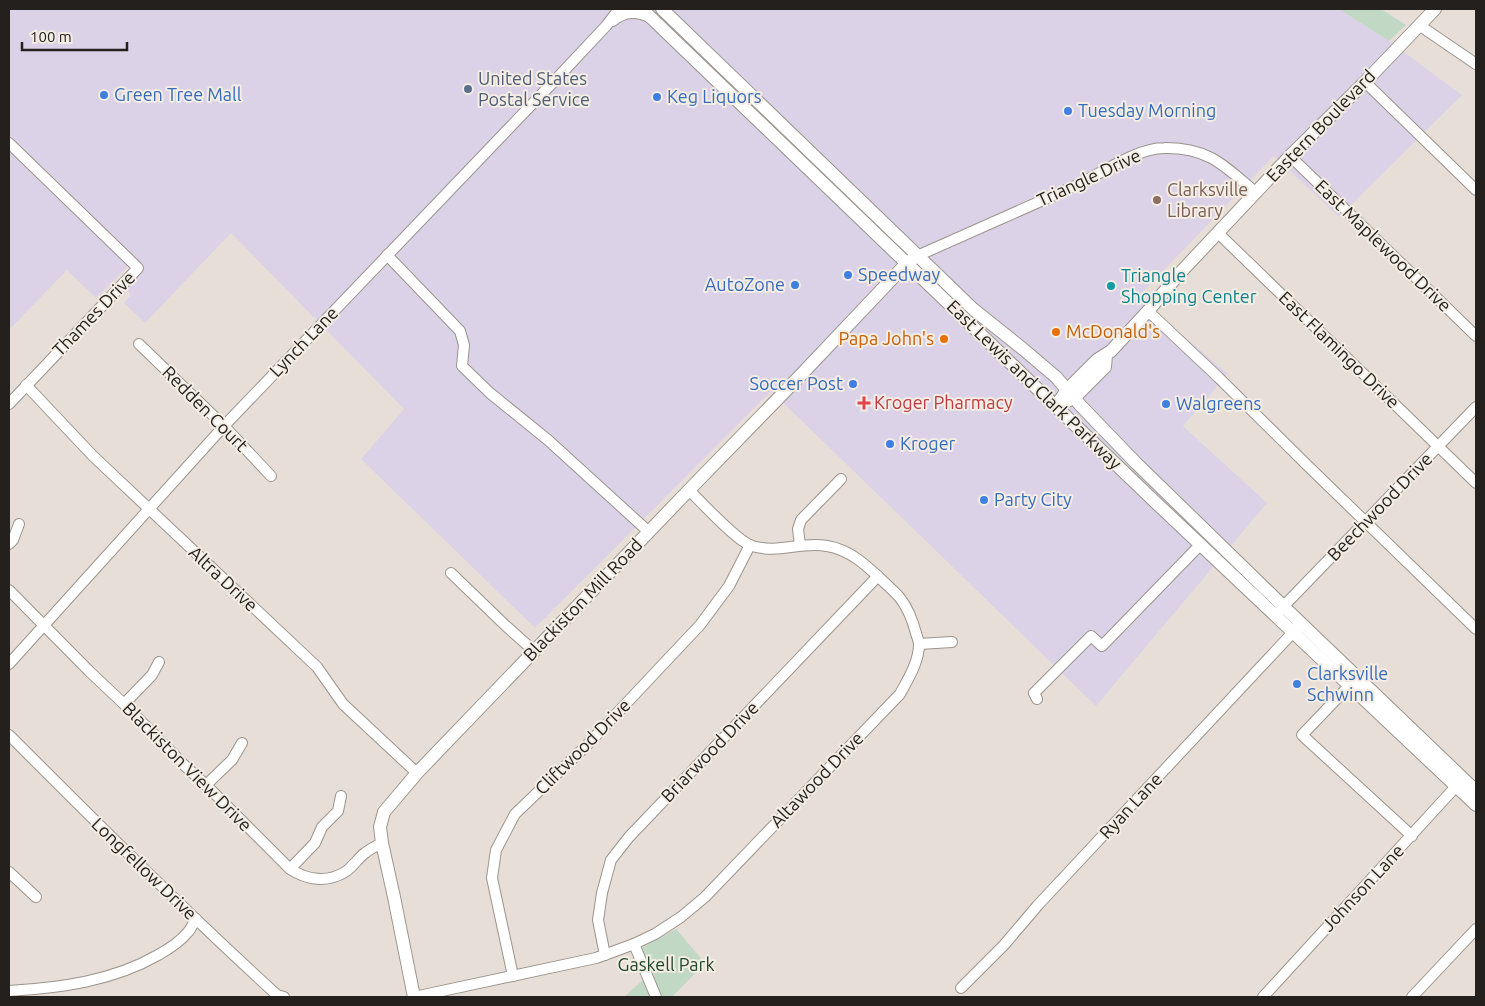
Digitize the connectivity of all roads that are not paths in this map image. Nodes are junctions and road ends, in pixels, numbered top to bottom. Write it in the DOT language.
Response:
graph roads {
  1 [pos="619,9"];
  2 [pos="642,9"];
  3 [pos="662,9"];
  4 [pos="1435,9"];
  5 [pos="653,20"];
  6 [pos="1419,25"];
  7 [pos="606,26"];
  8 [pos="1476,64"];
  9 [pos="1365,82"];
  10 [pos="9,143"];
  11 [pos="1290,156"];
  12 [pos="1476,190"];
  13 [pos="1256,193"];
  14 [pos="1218,233"];
  15 [pos="387,255"];
  16 [pos="912,260"];
  17 [pos="1148,311"];
  18 [pos="1476,336"];
  19 [pos="139,344"];
  20 [pos="26,386"];
  21 [pos="1070,394"];
  22 [pos="9,404"];
  23 [pos="1056,406"];
  24 [pos="1476,407"];
  25 [pos="224,426"];
  26 [pos="1438,447"];
  27 [pos="271,476"];
  28 [pos="838,483"];
  29 [pos="1476,483"];
  30 [pos="689,490"];
  31 [pos="148,508"];
  32 [pos="1366,522"];
  33 [pos="20,524"];
  34 [pos="649,532"];
  35 [pos="9,544"];
  36 [pos="750,545"];
  37 [pos="800,545"];
  38 [pos="1200,545"];
  39 [pos="451,574"];
  40 [pos="878,576"];
  41 [pos="9,590"];
  42 [pos="1279,611"];
  43 [pos="43,625"];
  44 [pos="1297,628"];
  45 [pos="1476,629"];
  46 [pos="952,642"];
  47 [pos="919,644"];
  48 [pos="534,651"];
  49 [pos="159,662"];
  50 [pos="9,664"];
  51 [pos="1349,686"];
  52 [pos="1037,699"];
  53 [pos="124,704"];
  54 [pos="9,735"];
  55 [pos="242,743"];
  56 [pos="417,773"];
  57 [pos="1460,783"];
  58 [pos="206,785"];
  59 [pos="1476,791"];
  60 [pos="341,796"];
  61 [pos="1476,805"];
  62 [pos="1412,836"];
  63 [pos="382,843"];
  64 [pos="290,869"];
  65 [pos="9,872"];
  66 [pos="36,897"];
  67 [pos="196,919"];
  68 [pos="1476,928"];
  69 [pos="634,944"];
  70 [pos="605,955"];
  71 [pos="513,976"];
  72 [pos="962,988"];
  73 [pos="9,991"];
  74 [pos="284,997"];
  75 [pos="414,997"];
  76 [pos="656,997"];
  77 [pos="1263,997"];
  78 [pos="1412,997"];
  1 -- 7 [label="street, Lynch Lane"];
  2 -- 5 [label="main road, East Lewis and Clark Parkway"];
  3 -- 16 [label="main road, East Lewis and Clark Parkway"];
  4 -- 6 [label="main road, Eastern Boulevard"];
  5 -- 7 [label="street, Lynch Lane"];
  5 -- 16 [label="main road, East Lewis and Clark Parkway"];
  6 -- 8 [label="street"];
  6 -- 9 [label="main road, Eastern Boulevard"];
  7 -- 15 [label="street, Lynch Lane"];
  9 -- 11 [label="main road, Eastern Boulevard"];
  9 -- 12 [label="street"];
  10 -- 20 [label="street, Thames Drive"];
  11 -- 13 [label="main road, Eastern Boulevard"];
  11 -- 18 [label="street, East Maplewood Drive"];
  13 -- 14 [label="main road, Eastern Boulevard"];
  13 -- 16 [label="street, Triangle Drive"];
  14 -- 17 [label="main road, Eastern Boulevard"];
  14 -- 26 [label="street, East Flamingo Drive"];
  15 -- 25 [label="street, Lynch Lane"];
  15 -- 34 [label="street"];
  16 -- 21 [label="main road, East Lewis and Clark Parkway"];
  16 -- 23 [label="main road, East Lewis and Clark Parkway"];
  16 -- 30 [label="main road, Blackiston Mill Road"];
  17 -- 21 [label="main road, Eastern Boulevard"];
  17 -- 32 [label="street"];
  19 -- 25 [label="street, Redden Court"];
  20 -- 22 [label="street, Thames Drive"];
  20 -- 31 [label="street, Altra Drive"];
  21 -- 23 [label="main road, Eastern Boulevard"];
  21 -- 42 [label="main road, East Lewis and Clark Parkway"];
  23 -- 38 [label="main road, East Lewis and Clark Parkway"];
  24 -- 26 [label="street, Beechwood Drive"];
  25 -- 27 [label="street, Redden Court"];
  25 -- 31 [label="street, Lynch Lane"];
  26 -- 29 [label="street, East Flamingo Drive"];
  26 -- 32 [label="street, Beechwood Drive"];
  28 -- 37 [label="street"];
  30 -- 34 [label="main road, Blackiston Mill Road"];
  30 -- 36 [label="street, Altawood Drive"];
  31 -- 43 [label="street, Lynch Lane"];
  31 -- 56 [label="street, Altra Drive"];
  32 -- 42 [label="street, Beechwood Drive"];
  32 -- 45 [label="street"];
  33 -- 35 [label="street"];
  34 -- 48 [label="main road, Blackiston Mill Road"];
  36 -- 37 [label="street, Altawood Drive"];
  36 -- 71 [label="street, Cliftwood Drive"];
  37 -- 40 [label="street, Altawood Drive"];
  38 -- 42 [label="main road, East Lewis and Clark Parkway"];
  38 -- 52 [label="street"];
  39 -- 48 [label="street"];
  40 -- 47 [label="street, Altawood Drive"];
  40 -- 70 [label="street, Briarwood Drive"];
  41 -- 43 [label="street, Blackiston View Drive"];
  42 -- 44 [label="main road"];
  43 -- 50 [label="street, Lynch Lane"];
  43 -- 53 [label="street, Blackiston View Drive"];
  44 -- 51 [label="main road"];
  44 -- 57 [label="main road"];
  44 -- 72 [label="street, Ryan Lane"];
  46 -- 47 [label="street"];
  47 -- 69 [label="street, Altawood Drive"];
  48 -- 56 [label="main road, Blackiston Mill Road"];
  49 -- 53 [label="street"];
  51 -- 57 [label="main road"];
  51 -- 62 [label="street"];
  53 -- 58 [label="street, Blackiston View Drive"];
  54 -- 67 [label="street, Longfellow Drive"];
  55 -- 58 [label="street"];
  56 -- 63 [label="main road, Blackiston Mill Road"];
  57 -- 59 [label="main road"];
  57 -- 61 [label="main road"];
  57 -- 62 [label="street, Johnson Lane"];
  58 -- 64 [label="street, Blackiston View Drive"];
  60 -- 64 [label="street"];
  62 -- 77 [label="street, Johnson Lane"];
  63 -- 64 [label="street, Blackiston View Drive"];
  63 -- 75 [label="main road, Blackiston Mill Road"];
  65 -- 66 [label="street"];
  67 -- 73 [label="street"];
  67 -- 74 [label="street, Longfellow Drive"];
  68 -- 78 [label="street"];
  69 -- 70 [label="street, Altawood Drive"];
  69 -- 76 [label="street"];
  70 -- 71 [label="street, Altawood Drive"];
  71 -- 75 [label="street, Altawood Drive"];
}
